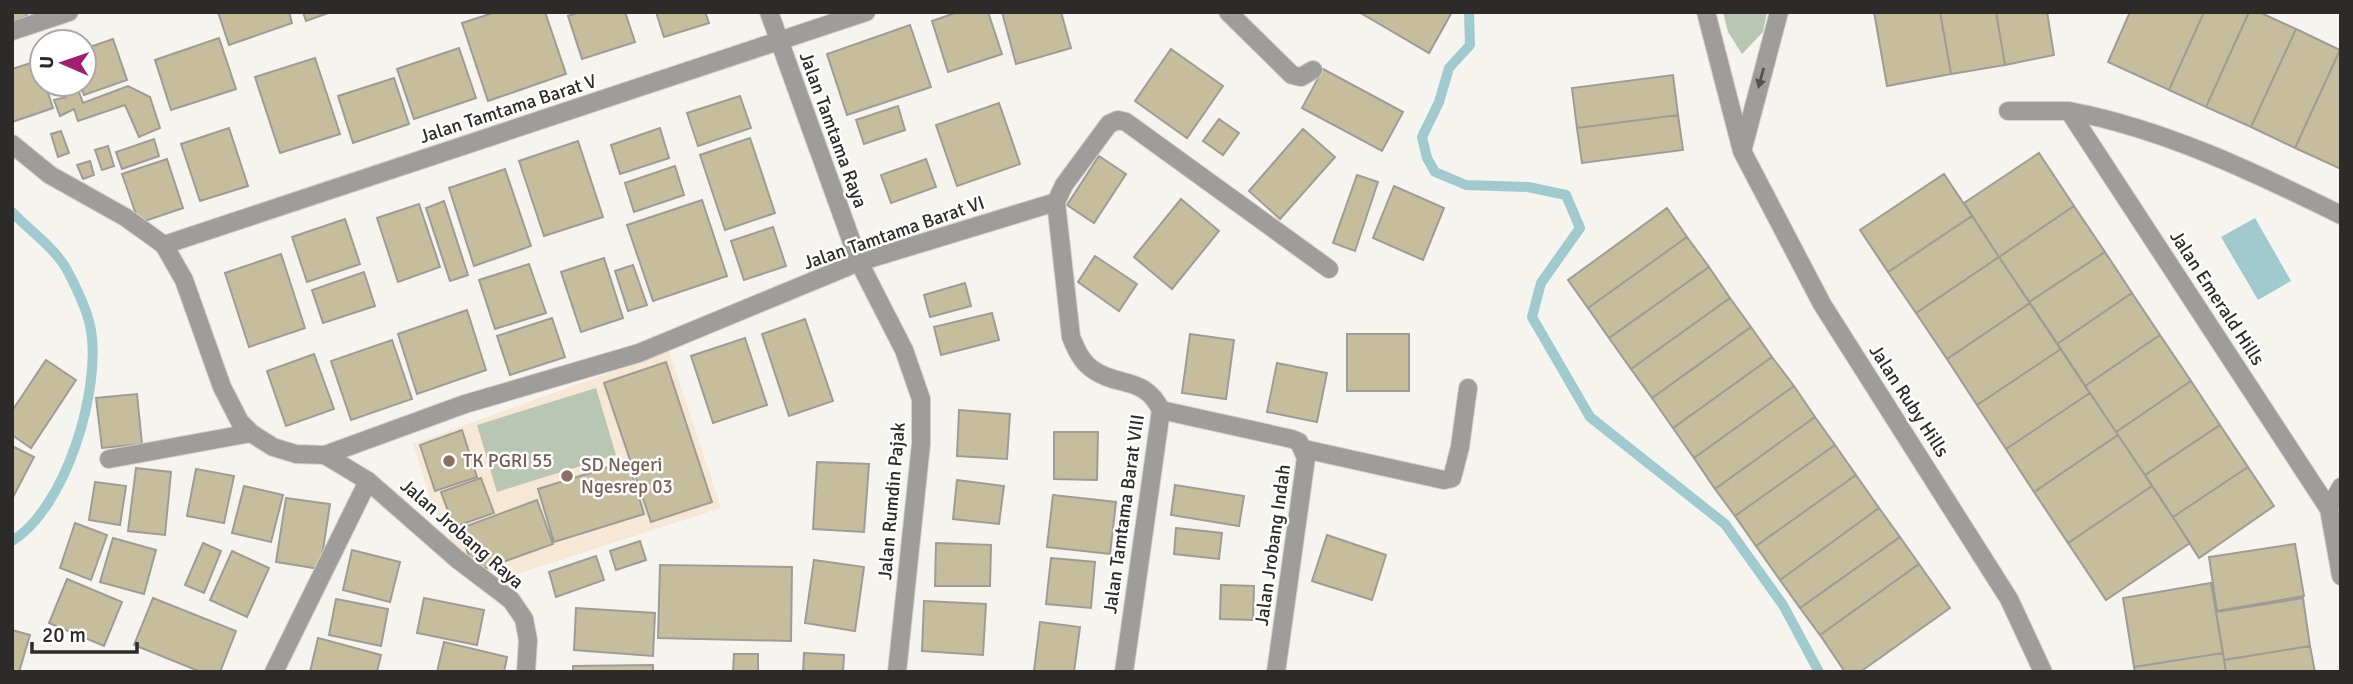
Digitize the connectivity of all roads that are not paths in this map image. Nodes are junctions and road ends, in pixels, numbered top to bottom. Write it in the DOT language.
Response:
graph roads {
  1 [pos="69,12"];
  2 [pos="769,12"];
  3 [pos="866,12"];
  4 [pos="1228,12"];
  5 [pos="1706,12"];
  6 [pos="1779,12"];
  7 [pos="12,31"];
  8 [pos="779,42"];
  9 [pos="1313,70"];
  10 [pos="2008,111"];
  11 [pos="2069,111"];
  12 [pos="12,144"];
  13 [pos="1742,151"];
  14 [pos="1056,202"];
  15 [pos="2341,215"];
  16 [pos="164,245"];
  17 [pos="859,262"];
  18 [pos="1329,269"];
  19 [pos="1468,388"];
  20 [pos="1161,410"];
  21 [pos="251,433"];
  22 [pos="1304,450"];
  23 [pos="325,455"];
  24 [pos="109,459"];
  25 [pos="368,481"];
  26 [pos="2341,486"];
  27 [pos="2329,509"];
  28 [pos="2341,576"];
  29 [pos="274,672"];
  30 [pos="526,672"];
  31 [pos="897,672"];
  32 [pos="1124,672"];
  33 [pos="1276,672"];
  34 [pos="2043,672"];
  1 -- 7 [label="street"];
  2 -- 8 [label="street, Jalan Tamtama Raya"];
  3 -- 8 [label="street, Jalan Tamtama Barat V"];
  4 -- 9 [label="street"];
  5 -- 13 [label="street, Jalan Ruby Hills"];
  6 -- 13 [label="street, one-way"];
  8 -- 16 [label="street, Jalan Tamtama Barat V"];
  8 -- 17 [label="street, Jalan Tamtama Raya"];
  10 -- 11 [label="street"];
  11 -- 15 [label="street"];
  11 -- 27 [label="street, Jalan Emerald Hills"];
  12 -- 16 [label="street"];
  13 -- 34 [label="street, Jalan Ruby Hills"];
  14 -- 17 [label="street, Jalan Tamtama Barat VI"];
  14 -- 18 [label="street"];
  14 -- 20 [label="street, Jalan Tamtama Barat VIII"];
  16 -- 21 [label="street"];
  17 -- 23 [label="street, Jalan Tamtama Barat VI"];
  17 -- 31 [label="street, Jalan Rumdin Pajak"];
  19 -- 22 [label="street"];
  20 -- 22 [label="street, Jalan Jrobang Indah"];
  20 -- 32 [label="street, Jalan Tamtama Barat VIII"];
  21 -- 23 [label="street"];
  21 -- 24 [label="street"];
  22 -- 33 [label="street, Jalan Jrobang Indah"];
  23 -- 25 [label="street, Jalan Jrobang Raya"];
  25 -- 29 [label="street"];
  25 -- 30 [label="street, Jalan Jrobang Raya"];
  26 -- 27 [label="street"];
  27 -- 28 [label="street, Jalan Emerald Hills"];
}
